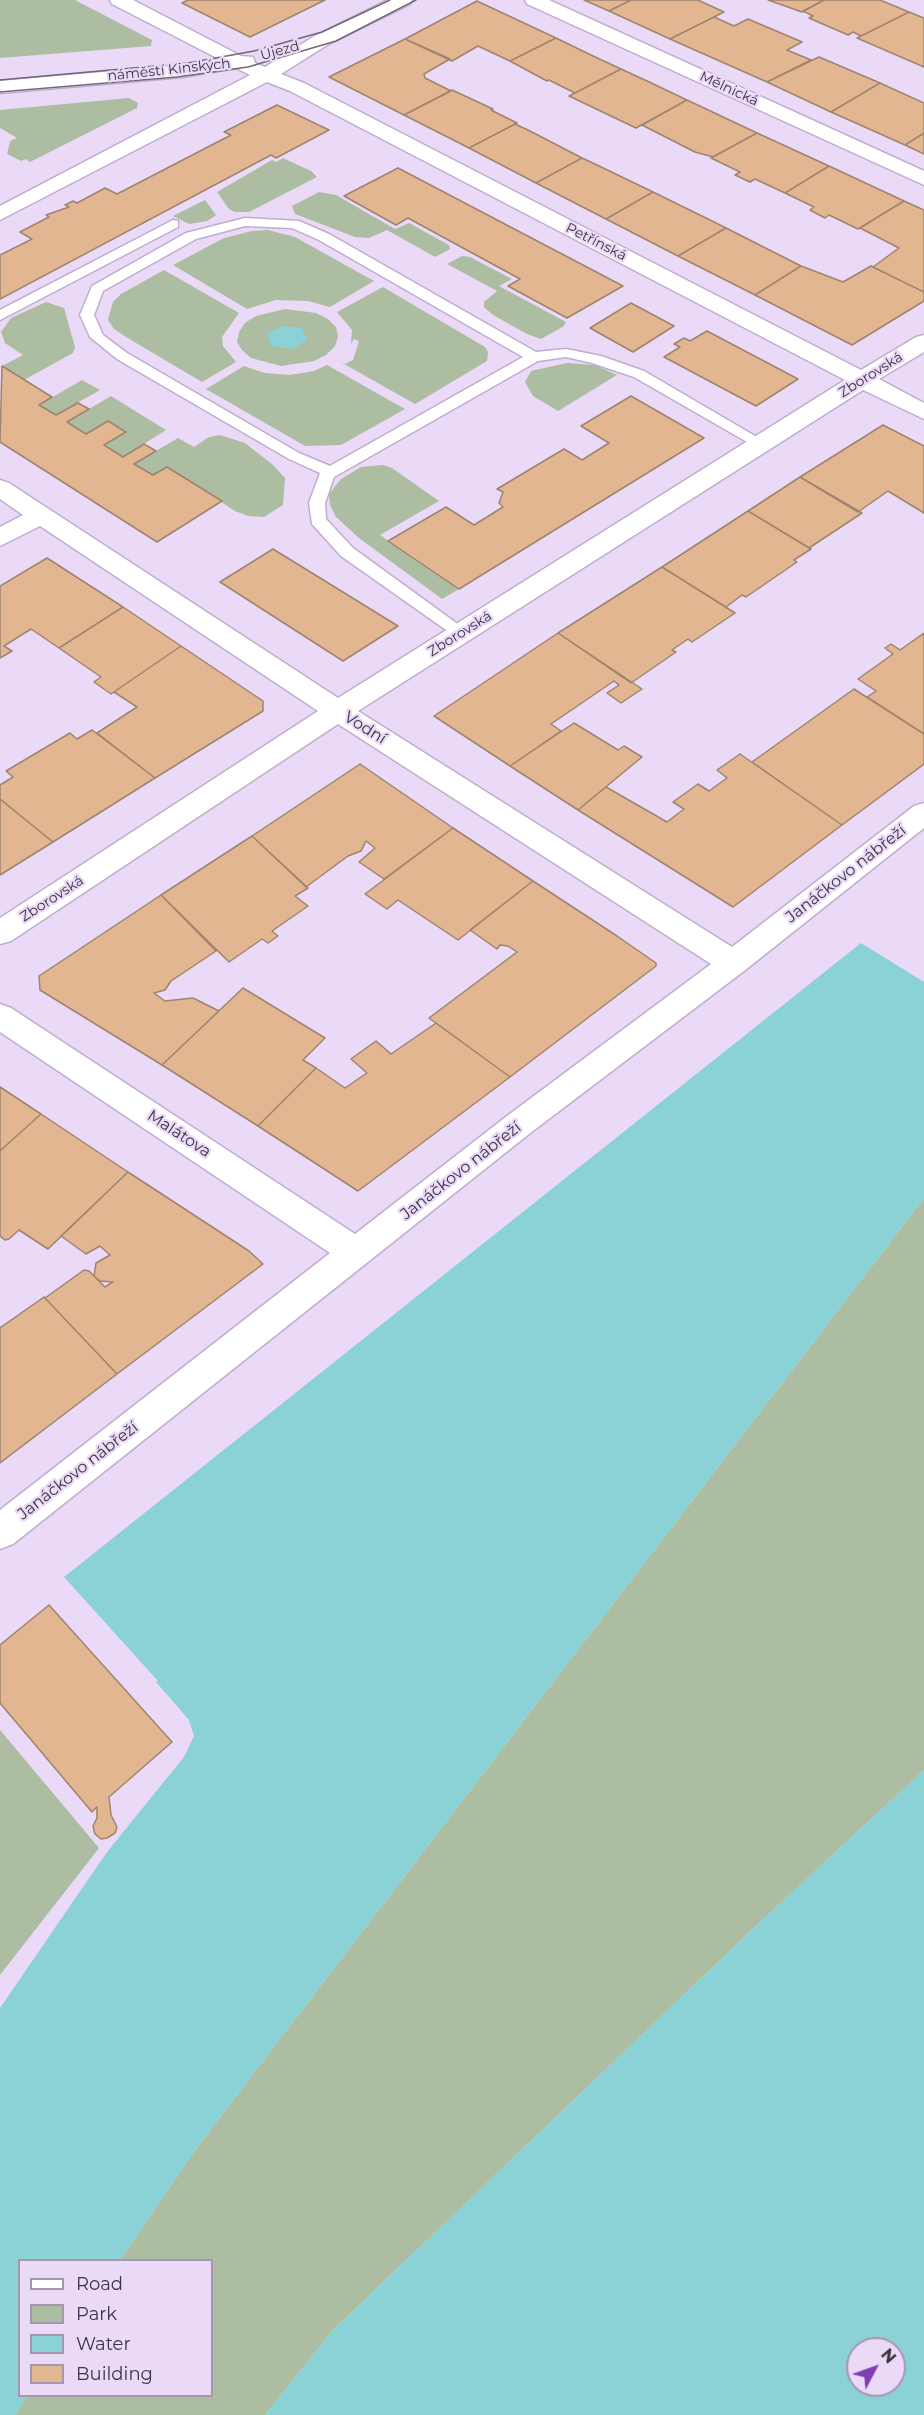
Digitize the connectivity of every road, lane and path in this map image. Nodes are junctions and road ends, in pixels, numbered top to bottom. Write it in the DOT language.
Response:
graph roads {
  1 [pos="119,0"];
  2 [pos="402,0"];
  3 [pos="421,0"];
  4 [pos="534,0"];
  5 [pos="358,23"];
  6 [pos="320,41"];
  7 [pos="240,62"];
  8 [pos="267,74"];
  9 [pos="0,87"];
  10 [pos="924,179"];
  11 [pos="0,214"];
  12 [pos="173,224"];
  13 [pos="131,247"];
  14 [pos="151,258"];
  15 [pos="0,316"];
  16 [pos="924,342"];
  17 [pos="534,357"];
  18 [pos="863,380"];
  19 [pos="924,412"];
  20 [pos="759,443"];
  21 [pos="331,472"];
  22 [pos="0,488"];
  23 [pos="41,514"];
  24 [pos="0,538"];
  25 [pos="462,633"];
  26 [pos="338,711"];
  27 [pos="924,813"];
  28 [pos="0,933"];
  29 [pos="733,963"];
  30 [pos="0,1016"];
  31 [pos="357,1253"];
  32 [pos="0,1532"];
  1 -- 7 [label="street, náměstí Kinských"];
  2 -- 5 [label="street, Újezd"];
  3 -- 5 [label="street, Újezd"];
  4 -- 10 [label="street, Mělnická"];
  5 -- 6 [label="street, Újezd"];
  6 -- 7 [label="street, Újezd"];
  6 -- 8 [label="street, Újezd"];
  7 -- 8 [label="street, Petřínská"];
  7 -- 9 [label="street, náměstí Kinských"];
  8 -- 11 [label="street, náměstí Kinských"];
  8 -- 18 [label="street, Petřínská"];
  12 -- 13 [label="lane"];
  13 -- 14 [label="lane"];
  13 -- 15 [label="lane"];
  14 -- 17 [label="lane"];
  14 -- 21 [label="lane"];
  16 -- 18 [label="street, Zborovská"];
  17 -- 20 [label="lane"];
  17 -- 21 [label="lane"];
  18 -- 19 [label="street, Petřínská"];
  18 -- 20 [label="street, Zborovská"];
  20 -- 25 [label="street, Zborovská"];
  21 -- 25 [label="lane"];
  22 -- 23 [label="street, Vodní"];
  23 -- 24 [label="street"];
  23 -- 26 [label="street, Vodní"];
  25 -- 26 [label="street, Zborovská"];
  26 -- 28 [label="street, Zborovská"];
  26 -- 29 [label="street, Vodní"];
  27 -- 29 [label="street, Janáčkovo nábřeží"];
  29 -- 31 [label="street, Janáčkovo nábřeží"];
  30 -- 31 [label="street, Malátova"];
  31 -- 32 [label="street, Janáčkovo nábřeží"];
}
